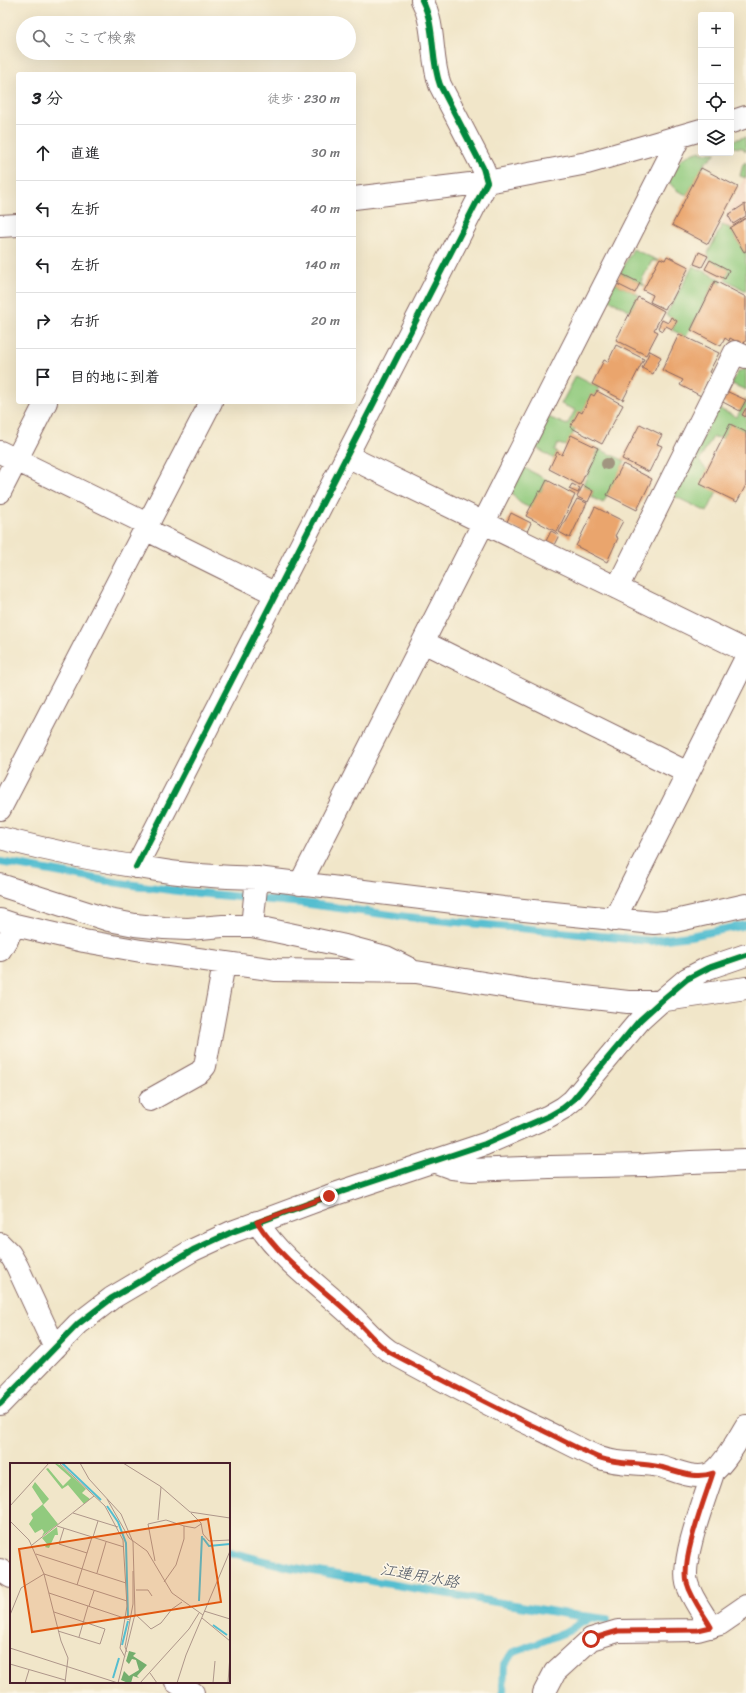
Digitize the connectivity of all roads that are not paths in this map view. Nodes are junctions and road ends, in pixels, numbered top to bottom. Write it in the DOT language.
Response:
graph roads {
  1 [pos="422,0"];
  2 [pos="746,117"];
  3 [pos="734,121"];
  4 [pos="698,131"];
  5 [pos="680,136"];
  6 [pos="487,182"];
  7 [pos="356,198"];
  8 [pos="16,225"];
  9 [pos="0,226"];
  10 [pos="746,357"];
  11 [pos="45,404"];
  12 [pos="210,404"];
  13 [pos="8,456"];
  14 [pos="346,456"];
  15 [pos="0,492"];
  16 [pos="484,524"];
  17 [pos="146,527"];
  18 [pos="617,588"];
  19 [pos="276,594"];
  20 [pos="423,642"];
  21 [pos="746,651"];
  22 [pos="746,658"];
  23 [pos="688,773"];
  24 [pos="0,809"];
  25 [pos="0,838"];
  26 [pos="136,867"];
  27 [pos="257,878"];
  28 [pos="0,884"];
  29 [pos="300,884"];
  30 [pos="746,906"];
  31 [pos="614,920"];
  32 [pos="8,923"];
  33 [pos="135,925"];
  34 [pos="252,926"];
  35 [pos="131,949"];
  36 [pos="0,950"];
  37 [pos="746,955"];
  38 [pos="224,964"];
  39 [pos="416,972"];
  40 [pos="746,988"];
  41 [pos="661,1001"];
  42 [pos="150,1100"];
  43 [pos="746,1160"];
  44 [pos="433,1161"];
  45 [pos="257,1222"];
  46 [pos="0,1244"];
  47 [pos="54,1348"];
  48 [pos="0,1404"];
  49 [pos="746,1426"];
  50 [pos="713,1473"];
  51 [pos="0,1570"];
  52 [pos="10,1576"];
  53 [pos="746,1606"];
  54 [pos="711,1627"];
  55 [pos="178,1683"];
  56 [pos="193,1693"];
  57 [pos="544,1693"];
  1 -- 6 [label="street"];
  2 -- 3 [label="street"];
  4 -- 5 [label="street"];
  5 -- 6 [label="street"];
  5 -- 16 [label="street"];
  6 -- 7 [label="street"];
  6 -- 14 [label="street"];
  8 -- 9 [label="street"];
  10 -- 18 [label="street"];
  11 -- 13 [label="street"];
  12 -- 17 [label="street"];
  13 -- 15 [label="street"];
  13 -- 17 [label="street"];
  14 -- 16 [label="street"];
  14 -- 19 [label="street"];
  16 -- 18 [label="street"];
  16 -- 20 [label="street"];
  17 -- 19 [label="street"];
  17 -- 24 [label="street"];
  18 -- 21 [label="street"];
  19 -- 26 [label="street"];
  20 -- 23 [label="street"];
  20 -- 29 [label="street"];
  22 -- 23 [label="street"];
  23 -- 31 [label="street"];
  25 -- 26 [label="street"];
  26 -- 27 [label="street"];
  27 -- 29 [label="street"];
  27 -- 34 [label="street"];
  28 -- 33 [label="street"];
  29 -- 31 [label="street"];
  30 -- 31 [label="street"];
  32 -- 35 [label="street"];
  32 -- 36 [label="street"];
  33 -- 34 [label="street"];
  33 -- 35 [label="street"];
  34 -- 39 [label="street"];
  35 -- 38 [label="street"];
  37 -- 41 [label="street"];
  38 -- 39 [label="street"];
  38 -- 42 [label="street"];
  39 -- 41 [label="street"];
  40 -- 41 [label="street"];
  41 -- 44 [label="street"];
  43 -- 44 [label="street"];
  44 -- 45 [label="street"];
  45 -- 47 [label="street"];
  45 -- 50 [label="street"];
  46 -- 47 [label="street"];
  47 -- 48 [label="street"];
  49 -- 50 [label="street"];
  50 -- 54 [label="street"];
  51 -- 52 [label="street"];
  53 -- 54 [label="street"];
  54 -- 57 [label="street"];
  55 -- 56 [label="street"];
}
